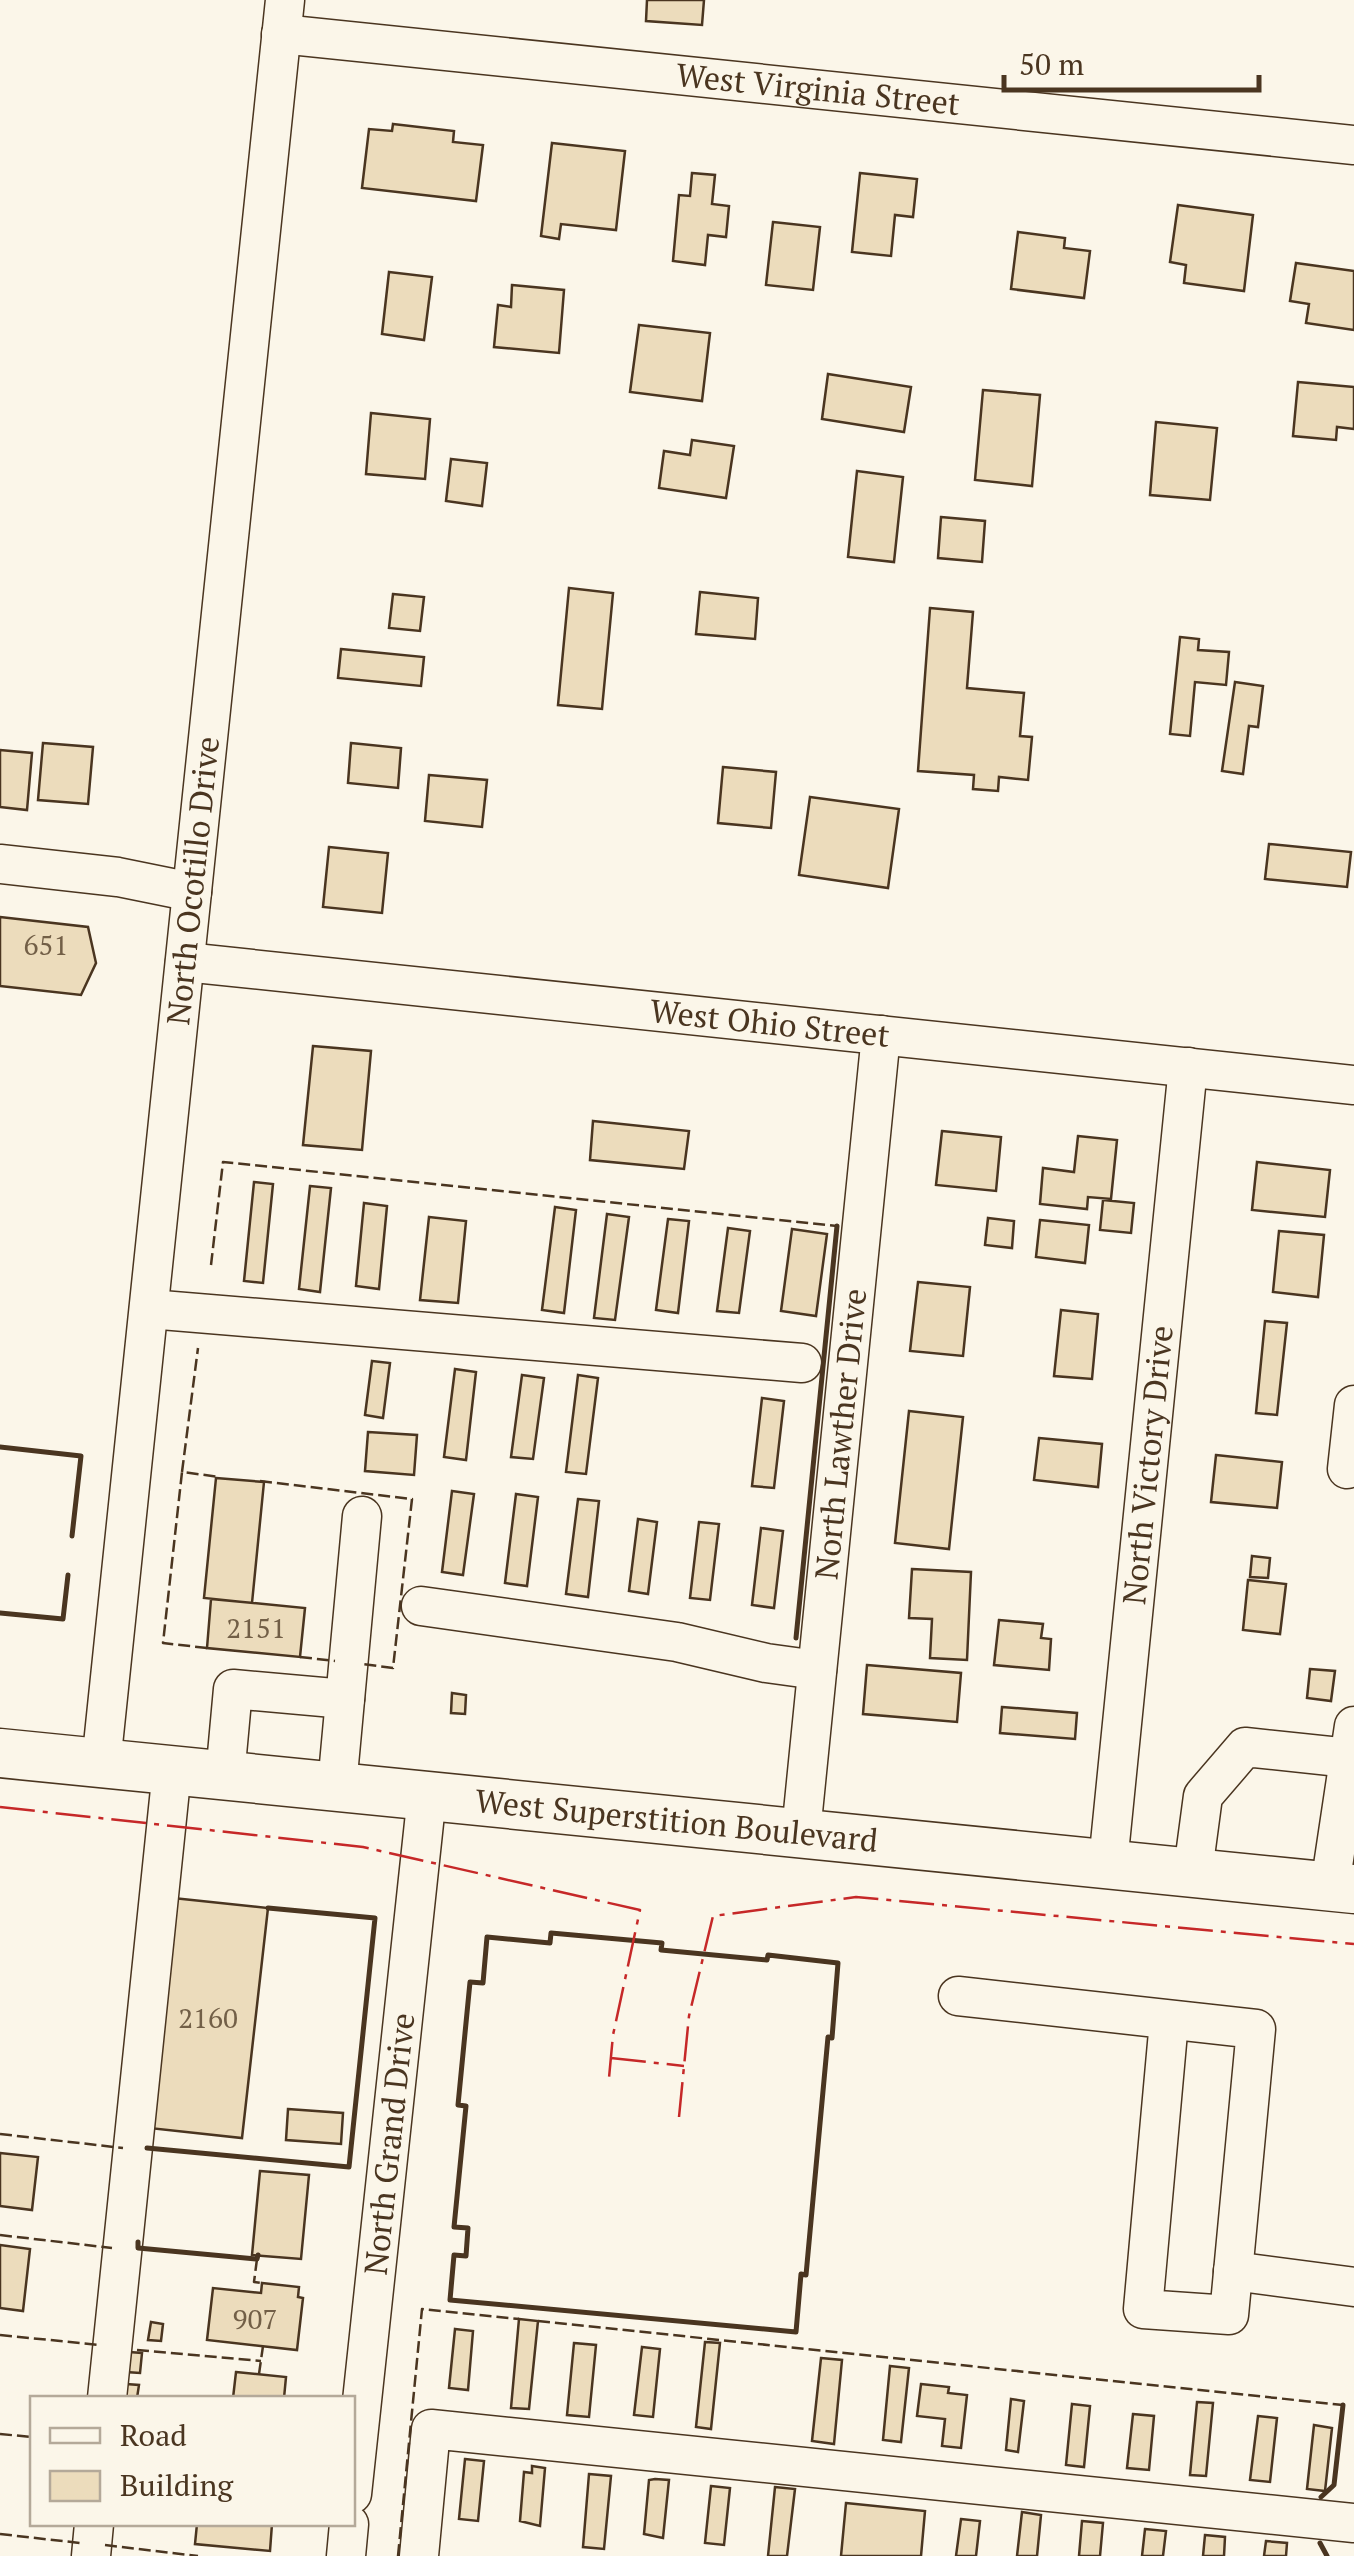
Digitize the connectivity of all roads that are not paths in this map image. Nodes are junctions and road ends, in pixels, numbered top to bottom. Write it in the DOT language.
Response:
graph roads {
  1 [pos="283,17"];
  2 [pos="1354,145"];
  3 [pos="0,864"];
  4 [pos="192,892"];
  5 [pos="185,962"];
  6 [pos="881,1035"];
  7 [pos="1188,1067"];
  8 [pos="1354,1085"];
  9 [pos="149,1309"];
  10 [pos="802,1363"];
  11 [pos="1354,1405"];
  12 [pos="1347,1469"];
  13 [pos="362,1516"];
  14 [pos="421,1606"];
  15 [pos="818,1670"];
  16 [pos="345,1699"];
  17 [pos="1352,1742"];
  18 [pos="0,1753"];
  19 [pos="101,1764"];
  20 [pos="172,1770"];
  21 [pos="225,1776"];
  22 [pos="337,1786"];
  23 [pos="427,1796"];
  24 [pos="801,1832"];
  25 [pos="1108,1863"];
  26 [pos="1192,1871"];
  27 [pos="1342,1888"];
  28 [pos="958,1996"];
  29 [pos="1169,2021"];
  30 [pos="1233,2271"];
  31 [pos="1354,2286"];
  32 [pos="107,2396"];
  33 [pos="355,2466"];
  34 [pos="1354,2523"];
  35 [pos="94,2526"];
  36 [pos="349,2526"];
  37 [pos="91,2556"];
  38 [pos="346,2556"];
  39 [pos="419,2556"];
  1 -- 2 [label="street, West Virginia Street"];
  1 -- 4 [label="street, North Ocotillo Drive"];
  3 -- 4 [label="street"];
  4 -- 5 [label="street, North Ocotillo Drive"];
  5 -- 6 [label="street, West Ohio Street"];
  5 -- 9 [label="street, North Ocotillo Drive"];
  6 -- 7 [label="street, West Ohio Street"];
  6 -- 15 [label="street, North Lawther Drive"];
  7 -- 8 [label="street, West Ohio Street"];
  7 -- 25 [label="street, North Victory Drive"];
  9 -- 10 [label="street"];
  9 -- 19 [label="street, North Ocotillo Drive"];
  11 -- 12 [label="street"];
  13 -- 16 [label="street"];
  14 -- 15 [label="street"];
  15 -- 24 [label="street, North Lawther Drive"];
  16 -- 21 [label="street"];
  16 -- 22 [label="street"];
  17 -- 26 [label="street"];
  17 -- 27 [label="street"];
  18 -- 19 [label="main road, West Superstition Boulevard"];
  19 -- 20 [label="main road, West Superstition Boulevard"];
  20 -- 21 [label="main road, West Superstition Boulevard"];
  20 -- 32 [label="street"];
  21 -- 22 [label="main road, West Superstition Boulevard"];
  22 -- 23 [label="main road, West Superstition Boulevard"];
  23 -- 24 [label="main road, West Superstition Boulevard"];
  23 -- 33 [label="street, North Grand Drive"];
  24 -- 25 [label="main road, West Superstition Boulevard"];
  25 -- 26 [label="main road, West Superstition Boulevard"];
  26 -- 27 [label="main road, West Superstition Boulevard"];
  28 -- 29 [label="street"];
  29 -- 30 [label="street"];
  29 -- 30 [label="street"];
  30 -- 31 [label="street"];
  34 -- 39 [label="street"];
  35 -- 37 [label="street"];
  36 -- 38 [label="street"];
}
